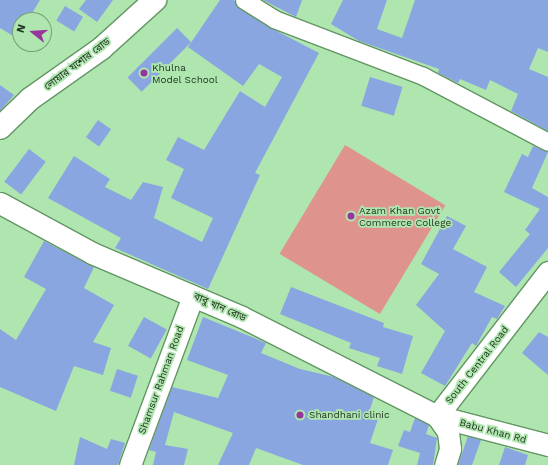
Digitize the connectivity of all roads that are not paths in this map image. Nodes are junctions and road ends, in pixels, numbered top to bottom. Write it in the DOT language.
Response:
graph roads {
  1 [pos="155,0"];
  2 [pos="244,0"];
  3 [pos="0,128"];
  4 [pos="548,142"];
  5 [pos="0,203"];
  6 [pos="548,272"];
  7 [pos="193,296"];
  8 [pos="437,416"];
  9 [pos="548,445"];
  10 [pos="130,465"];
  11 [pos="445,465"];
  1 -- 3 [label="main road, লোয়ার যশোর রোড"];
  2 -- 4 [label="street"];
  5 -- 7 [label="street, বাবু খান রোড"];
  6 -- 8 [label="street, South Central Road"];
  7 -- 8 [label="street, বাবু খান রোড"];
  7 -- 10 [label="street, Shamsur Rahman Road"];
  8 -- 9 [label="street, Babu Khan Rd"];
  8 -- 11 [label="street"];
}
